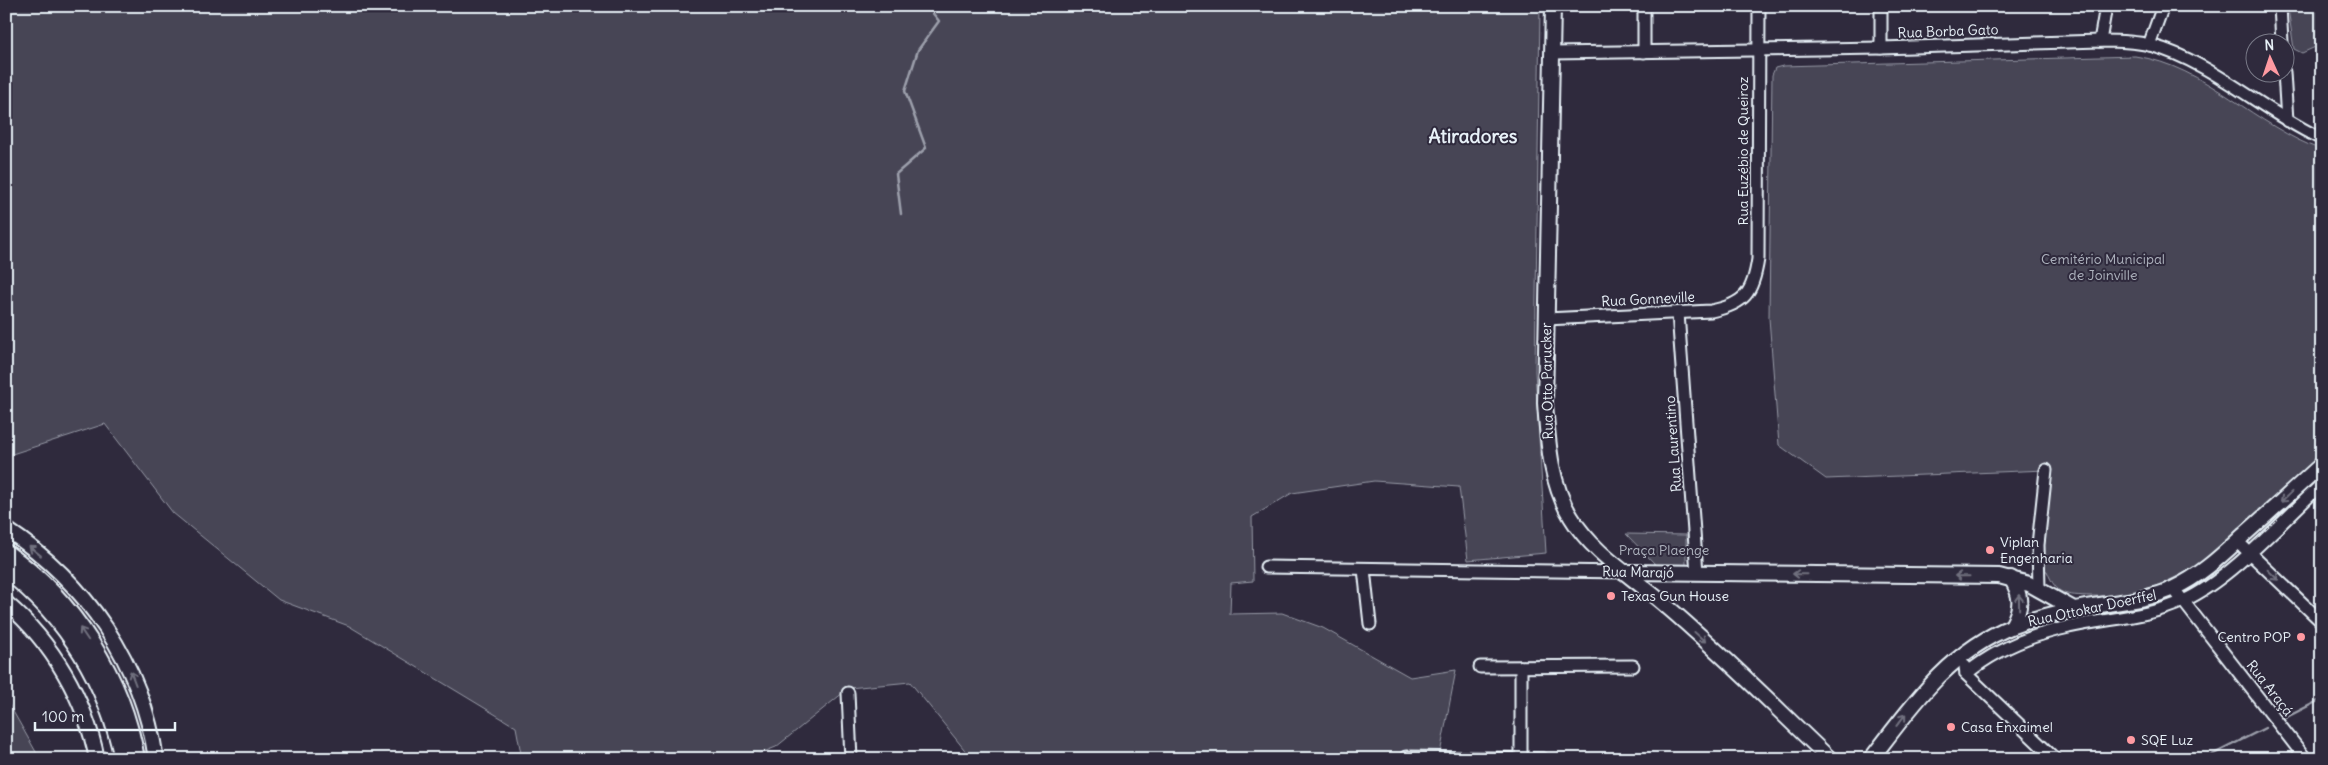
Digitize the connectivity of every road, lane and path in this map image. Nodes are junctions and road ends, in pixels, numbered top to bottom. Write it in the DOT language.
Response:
graph roads {
  1 [pos="1553,6"];
  2 [pos="1644,6"];
  3 [pos="1759,6"];
  4 [pos="1881,6"];
  5 [pos="2106,6"];
  6 [pos="2163,6"];
  7 [pos="2280,6"];
  8 [pos="2281,32"];
  9 [pos="2100,41"];
  10 [pos="2149,45"];
  11 [pos="1881,48"];
  12 [pos="1759,51"];
  13 [pos="1644,52"];
  14 [pos="1552,53"];
  15 [pos="2285,82"];
  16 [pos="2288,121"];
  17 [pos="2322,139"];
  18 [pos="1748,294"];
  19 [pos="1678,312"];
  20 [pos="1546,319"];
  21 [pos="2322,464"];
  22 [pos="2046,470"];
  23 [pos="2322,484"];
  24 [pos="6,529"];
  25 [pos="2238,541"];
  26 [pos="6,552"];
  27 [pos="2249,552"];
  28 [pos="1266,568"];
  29 [pos="1364,569"];
  30 [pos="6,570"];
  31 [pos="1625,572"];
  32 [pos="1674,572"];
  33 [pos="1697,573"];
  34 [pos="2011,578"];
  35 [pos="2173,588"];
  36 [pos="2039,589"];
  37 [pos="2183,602"];
  38 [pos="6,603"];
  39 [pos="1664,604"];
  40 [pos="2074,609"];
  41 [pos="2322,622"];
  42 [pos="1370,624"];
  43 [pos="2012,626"];
  44 [pos="1964,653"];
  45 [pos="1633,666"];
  46 [pos="1480,667"];
  47 [pos="1521,667"];
  48 [pos="1966,674"];
  49 [pos="848,693"];
  50 [pos="1406,757"];
  51 [pos="1522,758"];
  52 [pos="97,759"];
  53 [pos="122,759"];
  54 [pos="136,759"];
  55 [pos="156,759"];
  56 [pos="851,759"];
  57 [pos="1543,759"];
  58 [pos="1830,759"];
  59 [pos="1870,759"];
  60 [pos="2055,759"];
  61 [pos="2306,759"];
  1 -- 14 [label="main road, Rua Otto Parucker"];
  2 -- 13 [label="street"];
  3 -- 12 [label="street, Rua Euzébio de Queiroz"];
  4 -- 11 [label="street"];
  5 -- 9 [label="street"];
  6 -- 10 [label="street"];
  7 -- 8 [label="street"];
  9 -- 10 [label="street, Rua Borba Gato"];
  9 -- 11 [label="street, Rua Borba Gato"];
  10 -- 16 [label="street, Rua Borba Gato"];
  11 -- 12 [label="street, Rua Borba Gato"];
  12 -- 13 [label="street, Rua Borba Gato"];
  12 -- 18 [label="street, Rua Euzébio de Queiroz"];
  13 -- 14 [label="street, Rua Borba Gato"];
  14 -- 20 [label="main road, Rua Otto Parucker"];
  15 -- 16 [label="street"];
  16 -- 17 [label="street, Rua Borba Gato"];
  18 -- 19 [label="street, Rua Gonneville"];
  19 -- 20 [label="street, Rua Gonneville"];
  19 -- 33 [label="street, Rua Laurentino"];
  20 -- 31 [label="main road, Rua Otto Parucker"];
  21 -- 25 [label="main road, Rua Ottokar Doerffel, one-way"];
  22 -- 36 [label="street"];
  23 -- 27 [label="street"];
  55 -- 24 [label="main road, one-way"];
  25 -- 27 [label="street"];
  25 -- 35 [label="main road, Rua Ottokar Doerffel"];
  54 -- 26 [label="highway, one-way"];
  27 -- 37 [label="street"];
  27 -- 41 [label="street, one-way"];
  28 -- 29 [label="street, Rua Marajó"];
  29 -- 31 [label="street, Rua Marajó"];
  29 -- 42 [label="street"];
  30 -- 53 [label="highway"];
  31 -- 32 [label="main road, Rua Marajó"];
  31 -- 39 [label="main road, Rua Otto Parucker"];
  32 -- 33 [label="main road, Rua Marajó"];
  32 -- 39 [label="main road"];
  34 -- 33 [label="main road, Rua Marajó, one-way"];
  34 -- 36 [label="main road, Rua Marajó"];
  43 -- 34 [label="main road, one-way"];
  35 -- 37 [label="street, Rua Araçá"];
  35 -- 40 [label="main road, Rua Ottokar Doerffel"];
  36 -- 40 [label="main road, Rua Marajó"];
  37 -- 48 [label="street"];
  37 -- 61 [label="street, Rua Araçá"];
  38 -- 52 [label="main road"];
  39 -- 58 [label="main road, Rua Otto Parucker, one-way"];
  40 -- 43 [label="main road, Rua Ottokar Doerffel"];
  43 -- 44 [label="main road, Rua Ottokar Doerffel"];
  44 -- 48 [label="street"];
  59 -- 44 [label="main road, Rua Ottokar Doerffel, one-way"];
  45 -- 47 [label="street"];
  46 -- 47 [label="street"];
  47 -- 51 [label="street"];
  48 -- 60 [label="street"];
  49 -- 56 [label="street"];
  50 -- 51 [label="street"];
  51 -- 57 [label="street"];
}
